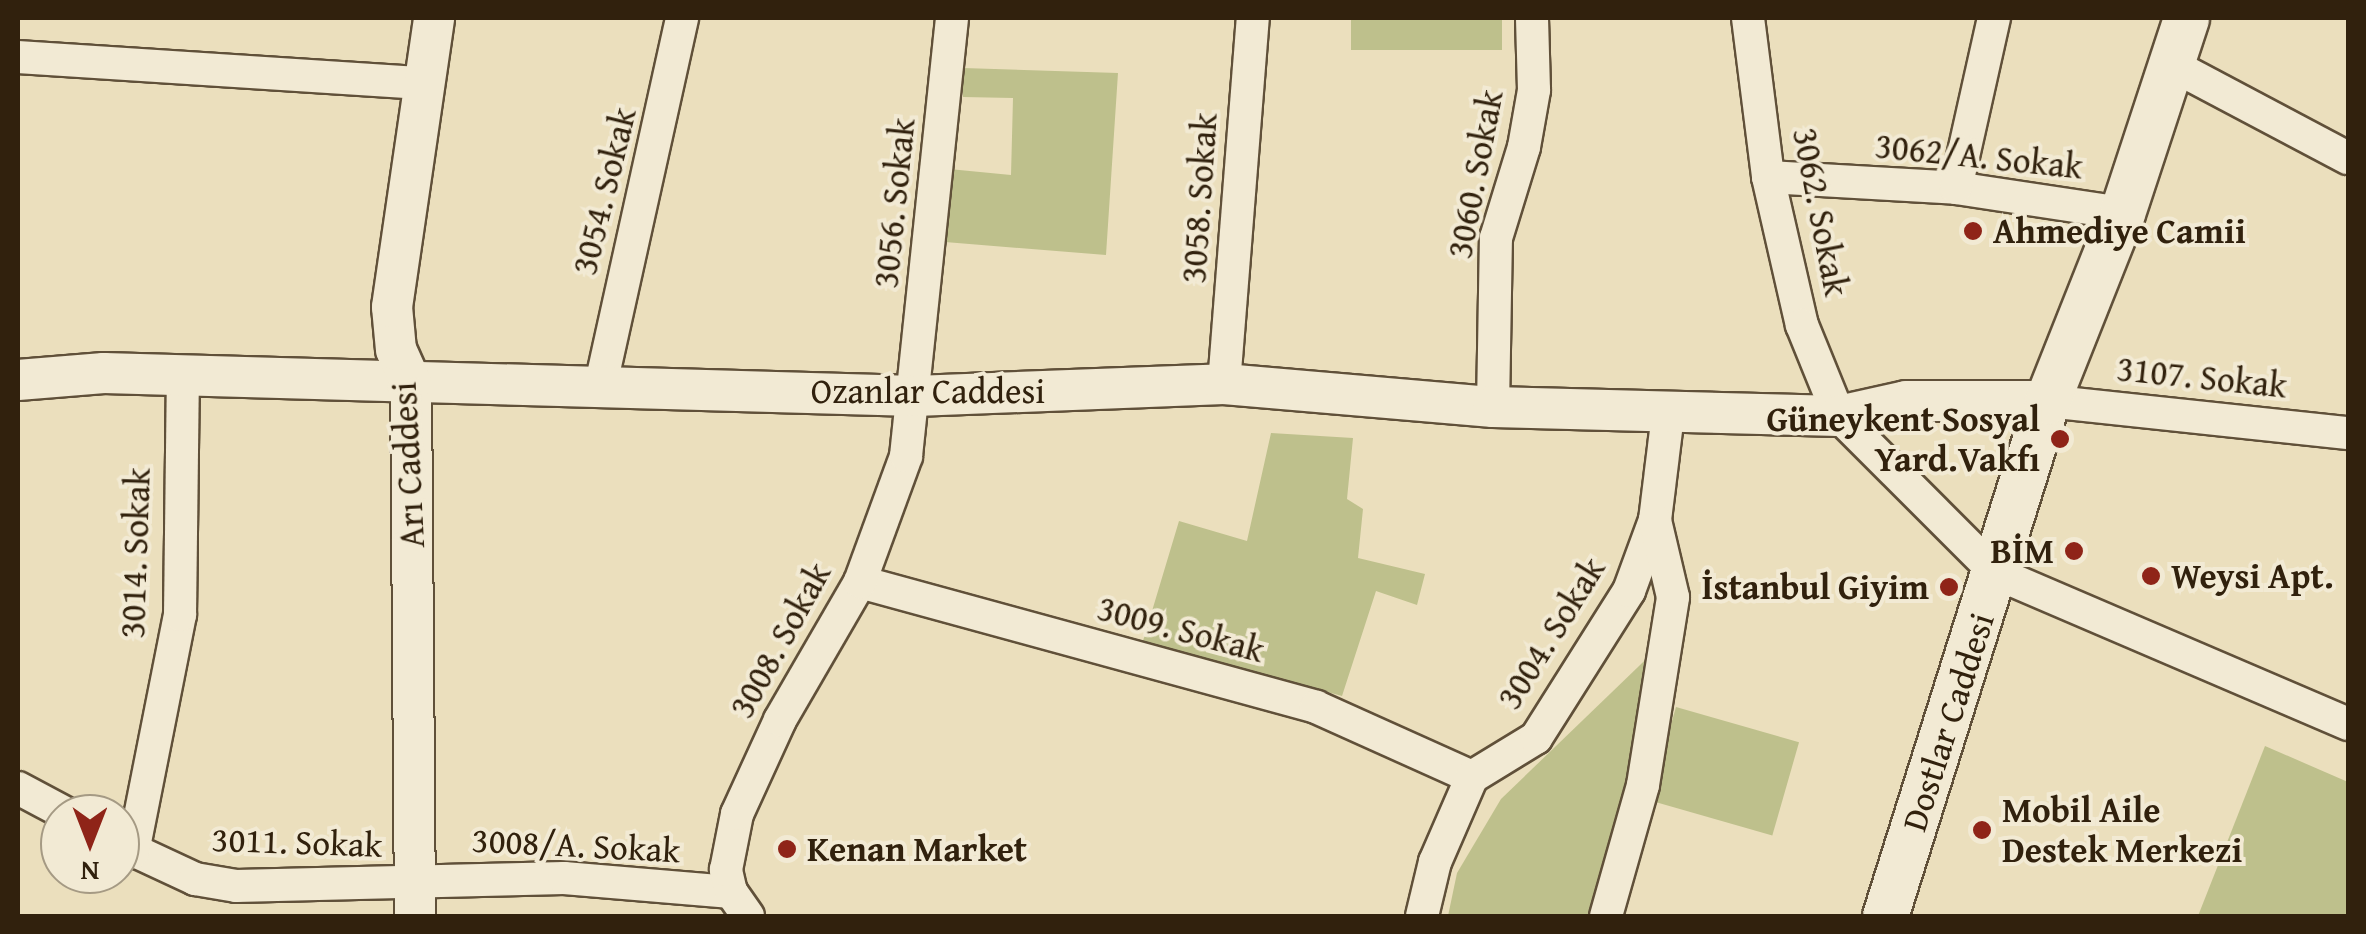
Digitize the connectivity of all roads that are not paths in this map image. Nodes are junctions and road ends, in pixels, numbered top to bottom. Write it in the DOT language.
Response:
graph roads {
  1 [pos="434,18"];
  2 [pos="682,18"];
  3 [pos="952,18"];
  4 [pos="1253,18"];
  5 [pos="1532,18"];
  6 [pos="1748,18"];
  7 [pos="1994,18"];
  8 [pos="2186,18"];
  9 [pos="18,56"];
  10 [pos="2172,65"];
  11 [pos="424,82"];
  12 [pos="2348,158"];
  13 [pos="1768,177"];
  14 [pos="1956,188"];
  15 [pos="2122,213"];
  16 [pos="184,375"];
  17 [pos="18,380"];
  18 [pos="410,382"];
  19 [pos="601,384"];
  20 [pos="1224,384"];
  21 [pos="915,396"];
  22 [pos="2047,401"];
  23 [pos="1493,406"];
  24 [pos="1668,414"];
  25 [pos="1839,416"];
  26 [pos="2348,432"];
  27 [pos="1654,520"];
  28 [pos="1996,573"];
  29 [pos="860,582"];
  30 [pos="2348,724"];
  31 [pos="1472,777"];
  32 [pos="139,794"];
  33 [pos="140,854"];
  34 [pos="417,901"];
  35 [pos="739,904"];
  36 [pos="1422,916"];
  37 [pos="1606,916"];
  38 [pos="1885,916"];
  1 -- 11 [label="street, Arı Caddesi"];
  2 -- 19 [label="street, 3054. Sokak"];
  3 -- 21 [label="street, 3056. Sokak"];
  4 -- 20 [label="street, 3058. Sokak"];
  5 -- 23 [label="street, 3060. Sokak"];
  6 -- 13 [label="street, 3062. Sokak"];
  7 -- 14 [label="street"];
  8 -- 10 [label="main road, Dostlar Caddesi"];
  9 -- 11 [label="street"];
  10 -- 12 [label="street"];
  10 -- 15 [label="main road, Dostlar Caddesi"];
  11 -- 18 [label="street, Arı Caddesi"];
  13 -- 14 [label="street, 3062/A. Sokak"];
  13 -- 25 [label="street, 3062. Sokak"];
  14 -- 15 [label="street, 3062/A. Sokak"];
  15 -- 22 [label="main road, Dostlar Caddesi"];
  16 -- 17 [label="street, Ozanlar Caddesi"];
  16 -- 18 [label="street, Ozanlar Caddesi"];
  16 -- 32 [label="street, 3014. Sokak"];
  18 -- 19 [label="street, Ozanlar Caddesi"];
  18 -- 34 [label="street, Arı Caddesi"];
  19 -- 21 [label="street, Ozanlar Caddesi"];
  20 -- 21 [label="street, Ozanlar Caddesi"];
  20 -- 23 [label="street, Ozanlar Caddesi"];
  21 -- 29 [label="street, 3008. Sokak"];
  22 -- 25 [label="street, Ozanlar Caddesi"];
  22 -- 26 [label="street, 3107. Sokak"];
  22 -- 28 [label="main road, Dostlar Caddesi"];
  23 -- 24 [label="street, Ozanlar Caddesi"];
  24 -- 25 [label="street, Ozanlar Caddesi"];
  24 -- 27 [label="street, 3004. Sokak"];
  25 -- 28 [label="street"];
  27 -- 31 [label="street, 3004. Sokak"];
  27 -- 37 [label="street"];
  28 -- 30 [label="street"];
  28 -- 38 [label="main road, Dostlar Caddesi"];
  29 -- 31 [label="street, 3009. Sokak"];
  29 -- 35 [label="street, 3008. Sokak"];
  31 -- 36 [label="street"];
  33 -- 34 [label="street, 3011. Sokak"];
  34 -- 35 [label="street, 3008/A. Sokak"];
}
